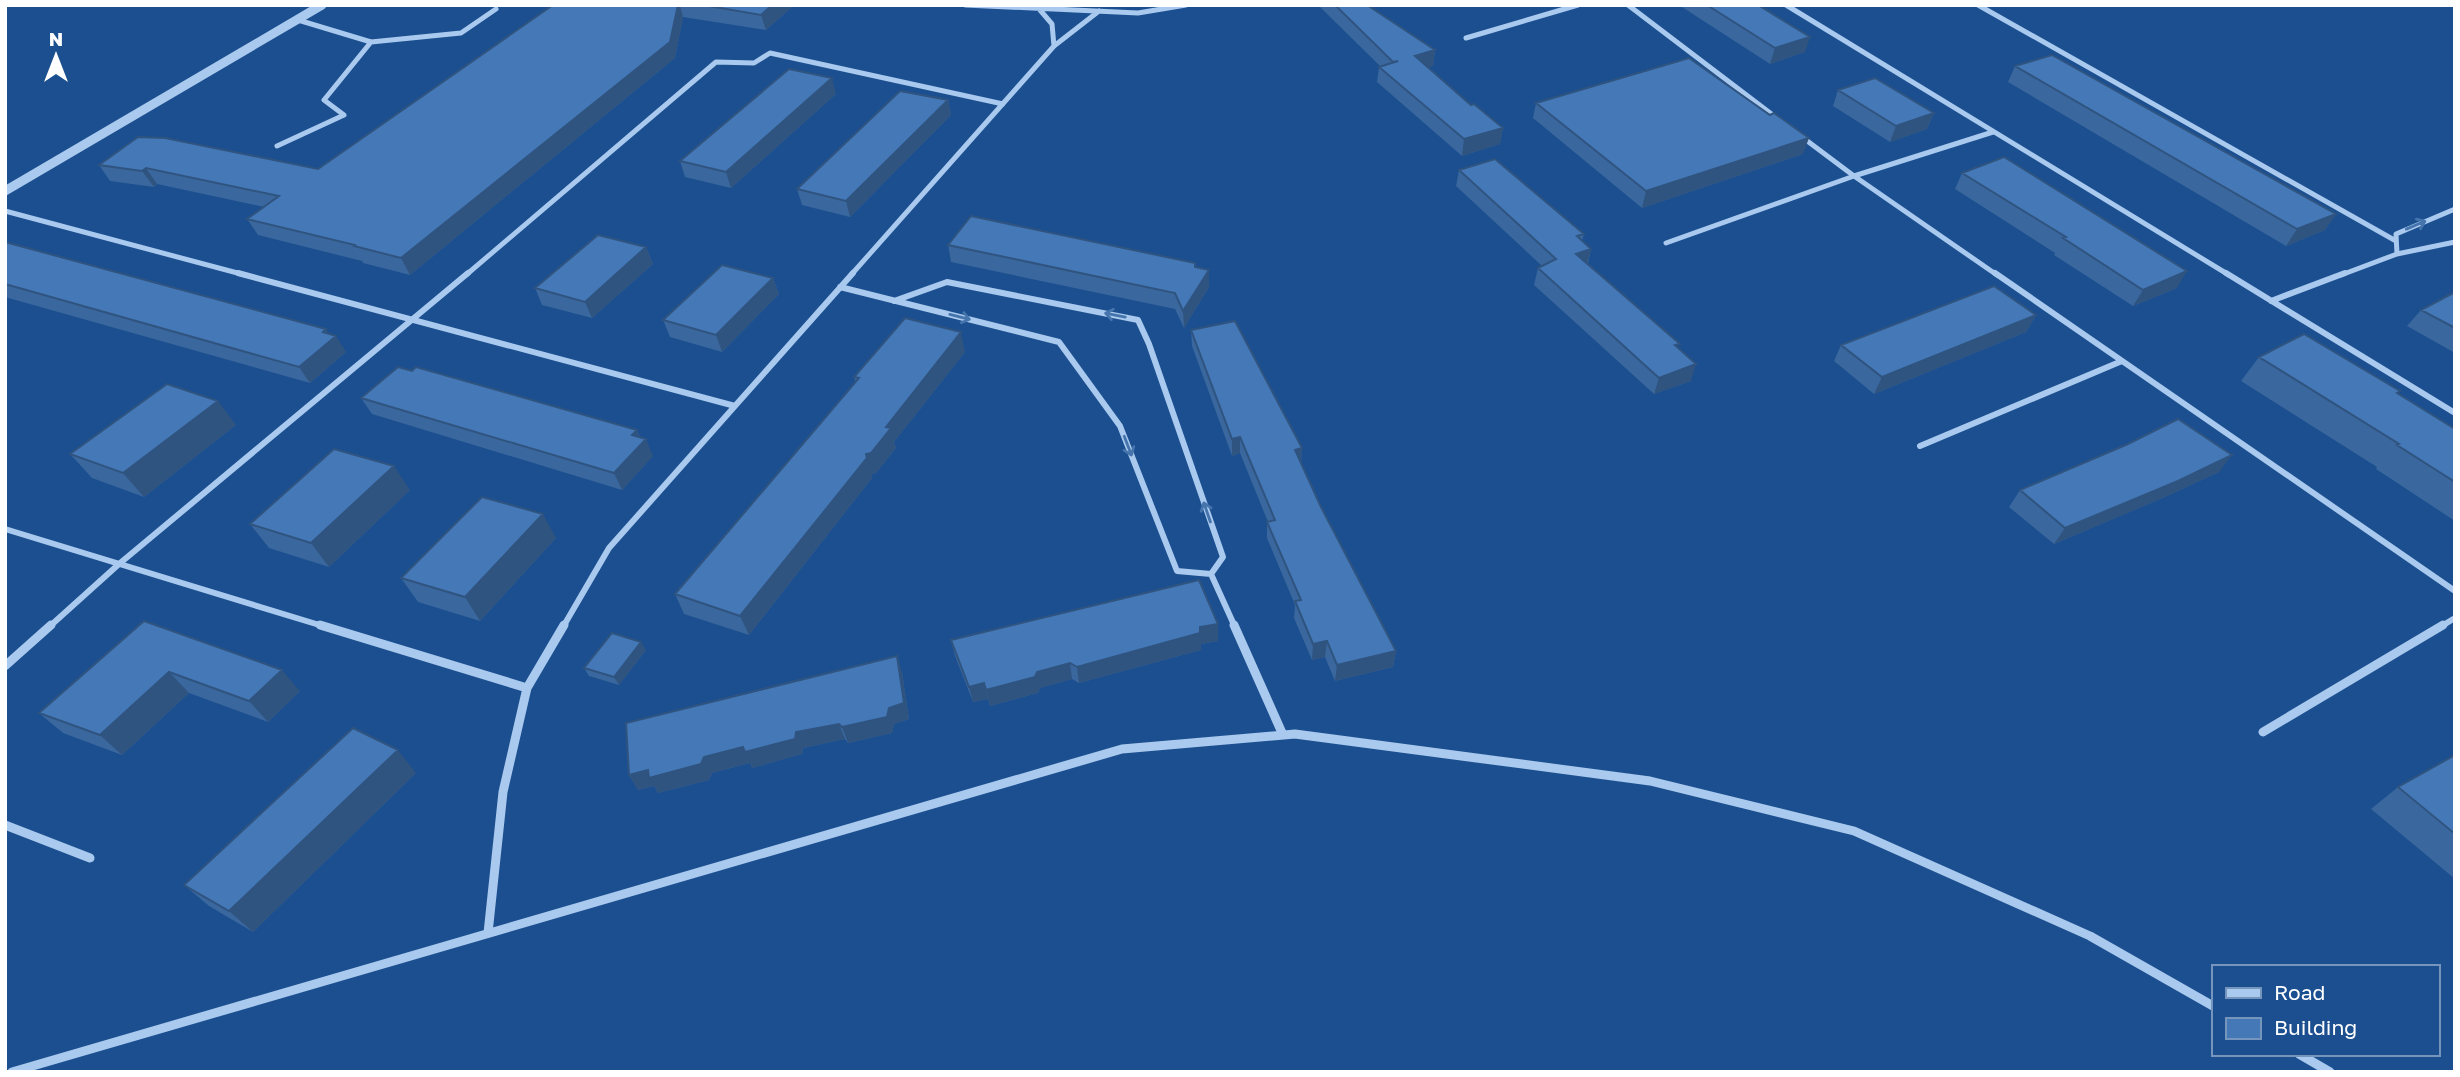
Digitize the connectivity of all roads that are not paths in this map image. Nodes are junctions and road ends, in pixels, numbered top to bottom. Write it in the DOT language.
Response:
graph roads {
  1 [pos="322,5"];
  2 [pos="965,5"];
  3 [pos="1186,5"];
  4 [pos="1578,5"];
  5 [pos="1628,5"];
  6 [pos="1786,5"];
  7 [pos="1978,5"];
  8 [pos="496,9"];
  9 [pos="1040,10"];
  10 [pos="1099,11"];
  11 [pos="298,20"];
  12 [pos="1466,38"];
  13 [pos="371,42"];
  14 [pos="1054,46"];
  15 [pos="1003,104"];
  16 [pos="1789,127"];
  17 [pos="1993,132"];
  18 [pos="1800,135"];
  19 [pos="277,146"];
  20 [pos="1854,176"];
  21 [pos="5,191"];
  22 [pos="2455,209"];
  23 [pos="5,211"];
  24 [pos="2396,240"];
  25 [pos="2455,242"];
  26 [pos="1666,243"];
  27 [pos="2397,254"];
  28 [pos="840,287"];
  29 [pos="894,300"];
  30 [pos="2271,302"];
  31 [pos="413,320"];
  32 [pos="2122,361"];
  33 [pos="735,406"];
  34 [pos="2455,414"];
  35 [pos="1920,446"];
  36 [pos="5,529"];
  37 [pos="119,564"];
  38 [pos="1211,574"];
  39 [pos="2455,591"];
  40 [pos="2455,618"];
  41 [pos="5,666"];
  42 [pos="527,688"];
  43 [pos="2263,732"];
  44 [pos="1283,735"];
  45 [pos="5,825"];
  46 [pos="90,858"];
  47 [pos="488,933"];
  48 [pos="2212,1005"];
  49 [pos="2302,1056"];
  50 [pos="12,1072"];
  51 [pos="2330,1072"];
  1 -- 11 [label="street"];
  2 -- 9 [label="street"];
  3 -- 10 [label="street"];
  4 -- 12 [label="street"];
  5 -- 16 [label="street"];
  6 -- 17 [label="street"];
  7 -- 24 [label="street"];
  8 -- 13 [label="street"];
  9 -- 10 [label="street"];
  9 -- 14 [label="street"];
  10 -- 14 [label="street"];
  11 -- 13 [label="street"];
  11 -- 21 [label="street"];
  13 -- 19 [label="street"];
  14 -- 15 [label="street"];
  15 -- 28 [label="street"];
  15 -- 31 [label="street"];
  17 -- 20 [label="street"];
  17 -- 30 [label="street"];
  18 -- 20 [label="street"];
  20 -- 26 [label="street"];
  20 -- 32 [label="street"];
  24 -- 22 [label="street, one-way"];
  23 -- 31 [label="street"];
  24 -- 27 [label="street"];
  25 -- 27 [label="street"];
  27 -- 30 [label="street"];
  28 -- 29 [label="street"];
  28 -- 33 [label="street"];
  29 -- 38 [label="street, one-way"];
  38 -- 29 [label="street, one-way"];
  30 -- 34 [label="street"];
  31 -- 33 [label="street"];
  31 -- 37 [label="street"];
  32 -- 35 [label="street"];
  32 -- 39 [label="street"];
  33 -- 42 [label="street"];
  36 -- 37 [label="street"];
  37 -- 41 [label="street"];
  37 -- 42 [label="street"];
  38 -- 44 [label="street"];
  40 -- 43 [label="street"];
  42 -- 47 [label="street"];
  44 -- 47 [label="street"];
  44 -- 48 [label="street"];
  45 -- 46 [label="street"];
  47 -- 50 [label="street"];
  49 -- 51 [label="street"];
}
